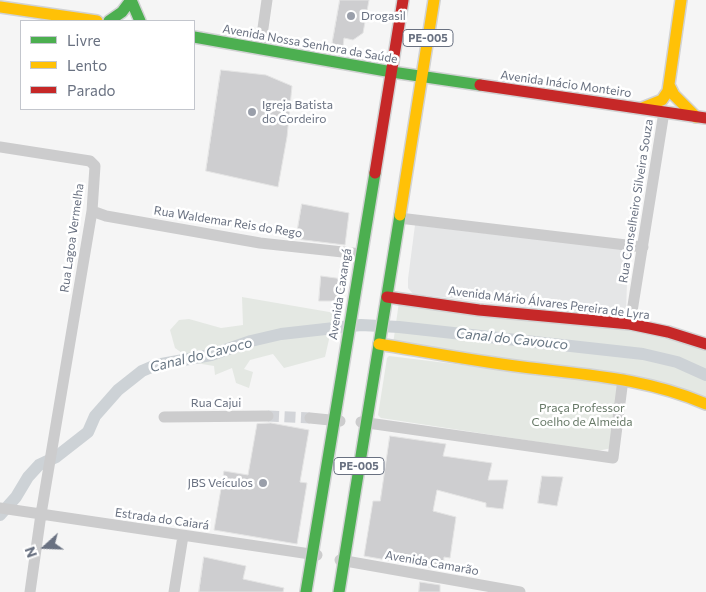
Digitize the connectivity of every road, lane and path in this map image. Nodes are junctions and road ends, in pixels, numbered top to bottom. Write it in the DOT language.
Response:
graph roads {
  1 [pos="131,0"];
  2 [pos="267,0"];
  3 [pos="403,0"];
  4 [pos="434,0"];
  5 [pos="681,0"];
  6 [pos="0,7"];
  7 [pos="90,20"];
  8 [pos="111,20"];
  9 [pos="139,20"];
  10 [pos="195,38"];
  11 [pos="260,49"];
  12 [pos="392,72"];
  13 [pos="422,76"];
  14 [pos="669,85"];
  15 [pos="640,108"];
  16 [pos="664,112"];
  17 [pos="701,118"];
  18 [pos="0,147"];
  19 [pos="92,211"];
  20 [pos="399,218"];
  21 [pos="643,247"];
  22 [pos="361,254"];
  23 [pos="386,299"];
  24 [pos="630,324"];
  25 [pos="379,342"];
  26 [pos="706,344"];
  27 [pos="623,380"];
  28 [pos="706,404"];
  29 [pos="268,416"];
  30 [pos="164,417"];
  31 [pos="310,418"];
  32 [pos="337,420"];
  33 [pos="364,422"];
  34 [pos="0,508"];
  35 [pos="41,514"];
  36 [pos="183,536"];
  37 [pos="316,555"];
  38 [pos="342,560"];
  39 [pos="30,592"];
  40 [pos="174,592"];
  41 [pos="306,592"];
  42 [pos="340,592"];
  43 [pos="520,592"];
  1 -- 8 [label="street"];
  1 -- 9 [label="street"];
  2 -- 11 [label="street"];
  3 -- 12 [label="street, Avenida Caxangá / PE-005"];
  4 -- 13 [label="street, PE-005"];
  5 -- 14 [label="street"];
  6 -- 7 [label="street"];
  10 -- 11 [label="street, Avenida Nossa Senhora da Saúde"];
  11 -- 12 [label="street, Avenida Nossa Senhora da Saúde"];
  12 -- 13 [label="street, Avenida Nossa Senhora da Saúde"];
  12 -- 22 [label="street, Avenida Caxangá / PE-005"];
  13 -- 15 [label="street, Avenida Inácio Monteiro"];
  13 -- 20 [label="street, PE-005"];
  14 -- 15 [label="street"];
  14 -- 17 [label="street"];
  15 -- 16 [label="street, Avenida Inácio Monteiro"];
  16 -- 17 [label="street, Avenida Inácio Monteiro"];
  16 -- 21 [label="street, Rua Conselheiro Silveira Souza"];
  18 -- 19 [label="street, Rua Lagoa Vermelha"];
  19 -- 22 [label="street, Rua Waldemar Reis do Rego"];
  19 -- 35 [label="street, Rua Lagoa Vermelha"];
  20 -- 21 [label="street"];
  20 -- 23 [label="street, PE-005"];
  21 -- 24 [label="street, Rua Conselheiro Silveira Souza"];
  22 -- 32 [label="street, Avenida Caxangá / PE-005"];
  23 -- 24 [label="street, Avenida Mário Álvares Pereira de Lyra"];
  23 -- 25 [label="street, PE-005"];
  24 -- 26 [label="street, Avenida Mário Álvares Pereira de Lyra"];
  25 -- 27 [label="street"];
  25 -- 33 [label="street, PE-005"];
  27 -- 28 [label="street"];
  27 -- 33 [label="street"];
  29 -- 30 [label="street, Rua Cajui"];
  31 -- 32 [label="street"];
  32 -- 37 [label="street, Avenida Caxangá / PE-005"];
  33 -- 38 [label="street, PE-005"];
  34 -- 35 [label="street, Estrada do Caiará"];
  35 -- 36 [label="street, Estrada do Caiará"];
  35 -- 39 [label="street"];
  36 -- 37 [label="street, Estrada do Caiará"];
  36 -- 40 [label="street"];
  37 -- 41 [label="street, Avenida Caxangá / PE-005"];
  38 -- 42 [label="street, PE-005"];
  38 -- 43 [label="street, Avenida Camarão"];
}
